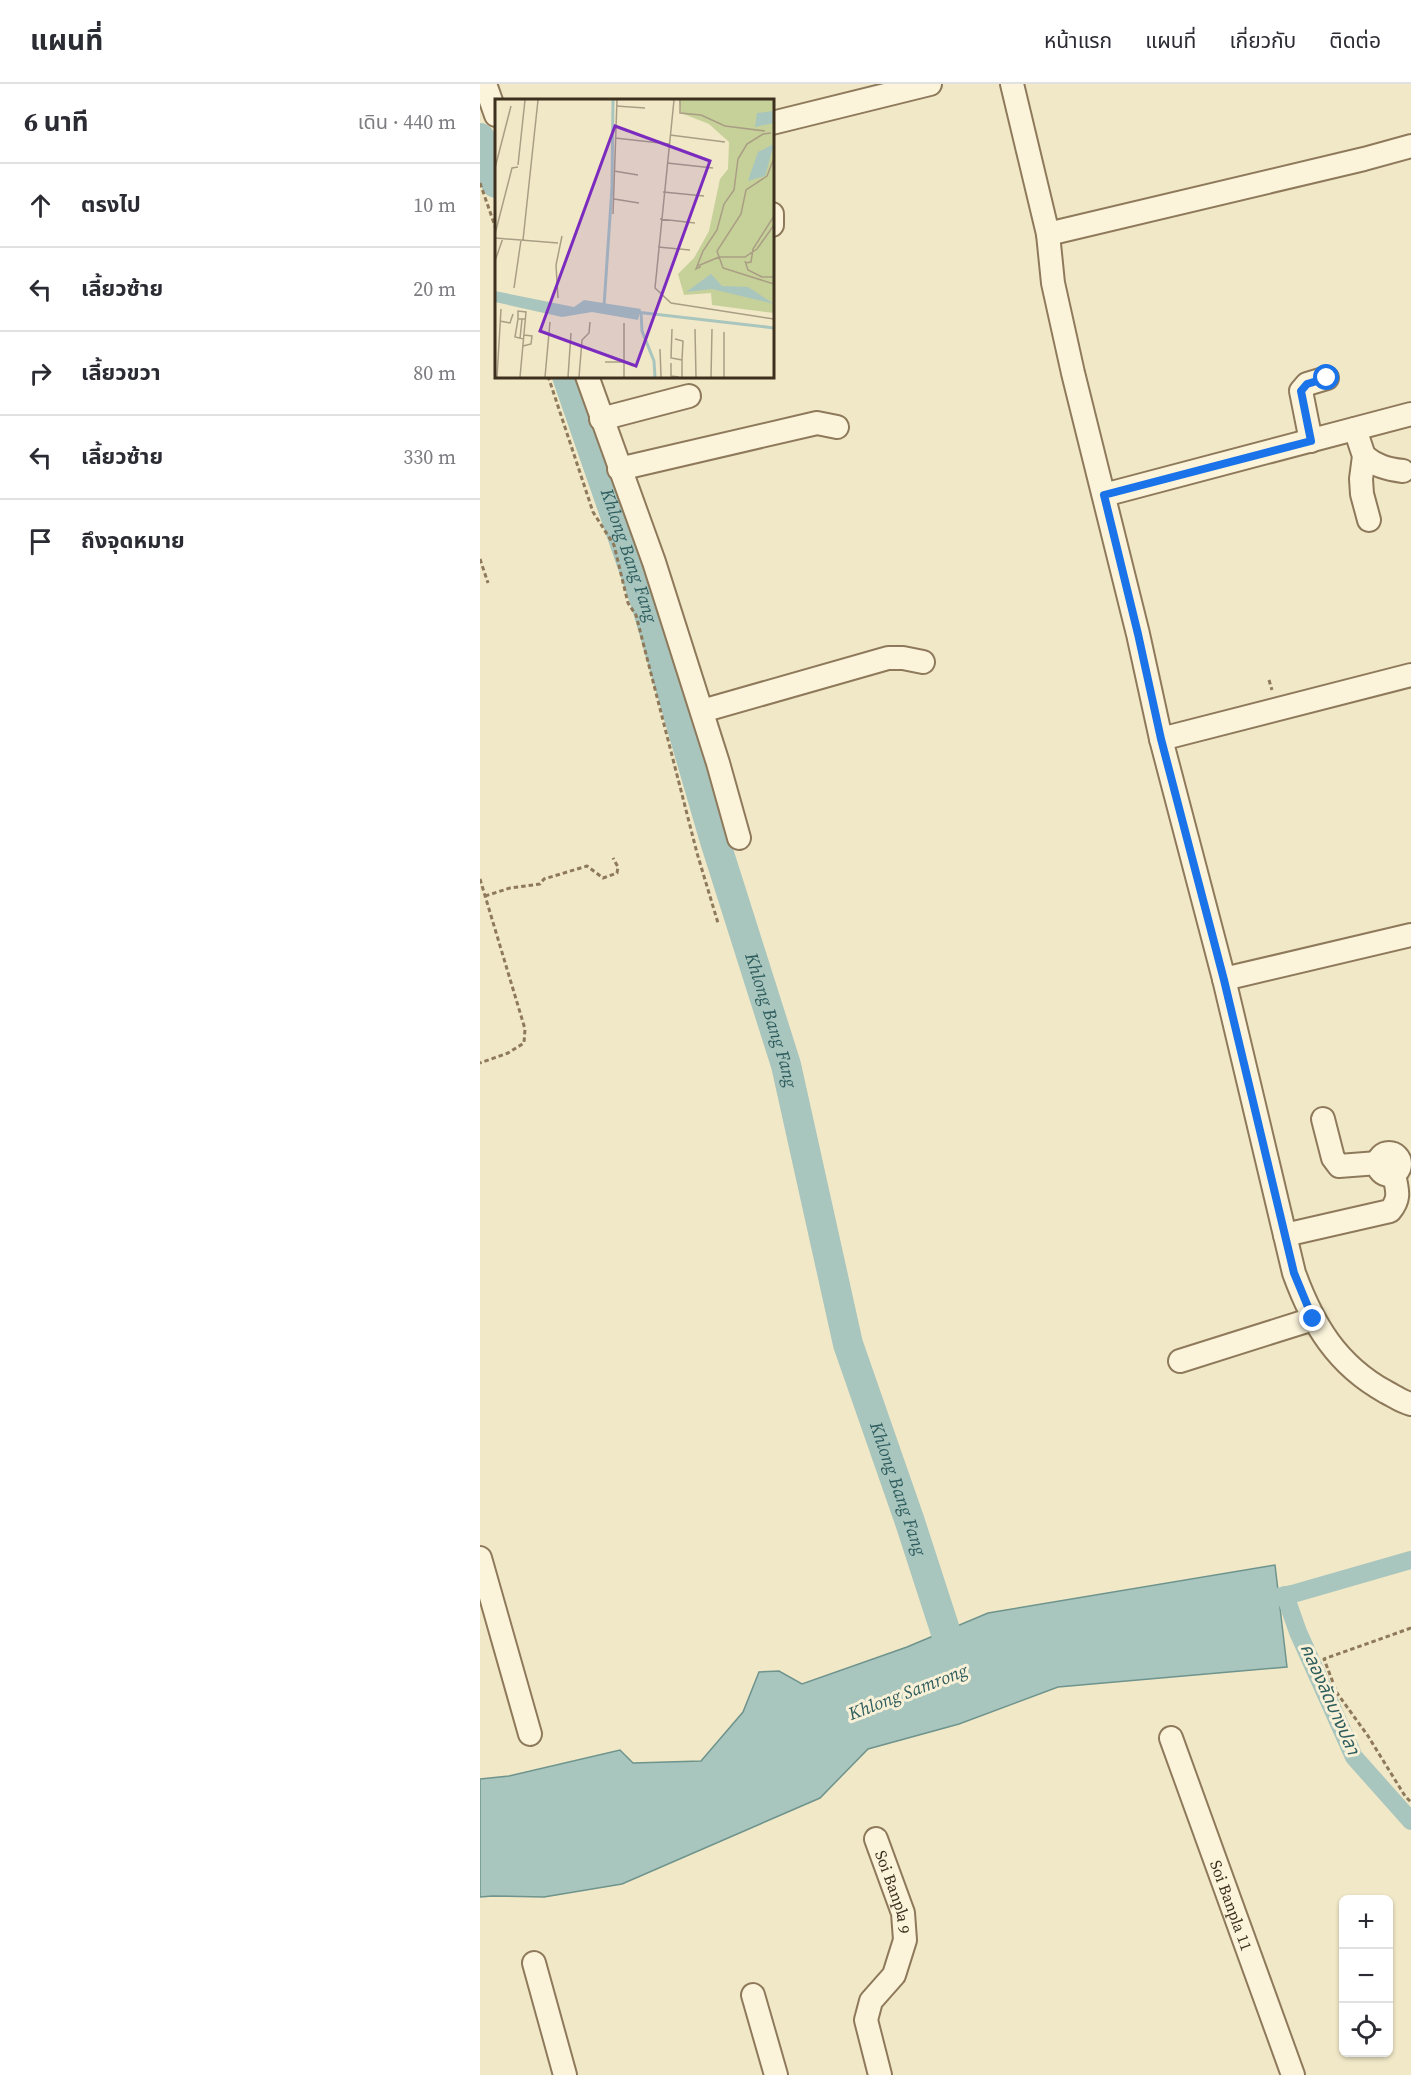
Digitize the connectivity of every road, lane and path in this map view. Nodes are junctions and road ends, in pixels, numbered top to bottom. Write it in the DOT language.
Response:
graph roads {
  1 [pos="485,84"];
  2 [pos="930,84"];
  3 [pos="1012,84"];
  4 [pos="495,112"];
  5 [pos="774,123"];
  6 [pos="1411,146"];
  7 [pos="480,183"];
  8 [pos="495,226"];
  9 [pos="1048,234"];
  10 [pos="549,378"];
  11 [pos="588,378"];
  12 [pos="1327,378"];
  13 [pos="689,396"];
  14 [pos="1411,414"];
  15 [pos="601,419"];
  16 [pos="837,428"];
  17 [pos="1355,429"];
  18 [pos="1311,441"];
  19 [pos="1364,456"];
  20 [pos="619,469"];
  21 [pos="1403,471"];
  22 [pos="1104,495"];
  23 [pos="1369,520"];
  24 [pos="480,559"];
  25 [pos="488,583"];
  26 [pos="923,662"];
  27 [pos="1411,675"];
  28 [pos="702,711"];
  29 [pos="1161,739"];
  30 [pos="739,838"];
  31 [pos="613,858"];
  32 [pos="480,879"];
  33 [pos="485,896"];
  34 [pos="718,923"];
  35 [pos="1411,935"];
  36 [pos="1224,980"];
  37 [pos="480,1063"];
  38 [pos="1323,1119"];
  39 [pos="1285,1235"];
  40 [pos="1313,1319"];
  41 [pos="1180,1361"];
  42 [pos="1411,1404"];
  43 [pos="480,1558"];
  44 [pos="1411,1628"];
  45 [pos="530,1734"];
  46 [pos="1171,1738"];
  47 [pos="1411,1802"];
  48 [pos="876,1839"];
  49 [pos="534,1963"];
  50 [pos="565,2075"];
  51 [pos="776,2075"];
  52 [pos="791,2075"];
  53 [pos="880,2075"];
  54 [pos="1293,2075"];
  1 -- 4 [label="street"];
  2 -- 5 [label="street"];
  3 -- 9 [label="street"];
  6 -- 9 [label="street"];
  7 -- 8 [label="path"];
  9 -- 22 [label="street"];
  10 -- 34 [label="path"];
  11 -- 15 [label="street"];
  12 -- 18 [label="street"];
  13 -- 15 [label="street"];
  14 -- 17 [label="street"];
  15 -- 20 [label="street"];
  16 -- 20 [label="street"];
  17 -- 18 [label="street"];
  17 -- 19 [label="street"];
  18 -- 22 [label="street"];
  19 -- 21 [label="street"];
  19 -- 23 [label="street"];
  20 -- 28 [label="street"];
  22 -- 29 [label="street"];
  24 -- 25 [label="path"];
  26 -- 28 [label="street"];
  27 -- 29 [label="street"];
  28 -- 30 [label="street"];
  29 -- 36 [label="street"];
  31 -- 33 [label="path"];
  32 -- 33 [label="path"];
  33 -- 37 [label="path"];
  35 -- 36 [label="street"];
  36 -- 39 [label="street"];
  38 -- 39 [label="street"];
  39 -- 40 [label="street"];
  40 -- 41 [label="street"];
  40 -- 42 [label="street"];
  43 -- 45 [label="street"];
  44 -- 47 [label="path"];
  46 -- 54 [label="street, Soi Banpla 11"];
  48 -- 53 [label="street, Soi Banpla 9"];
  49 -- 50 [label="street"];
  51 -- 52 [label="street"];
}
